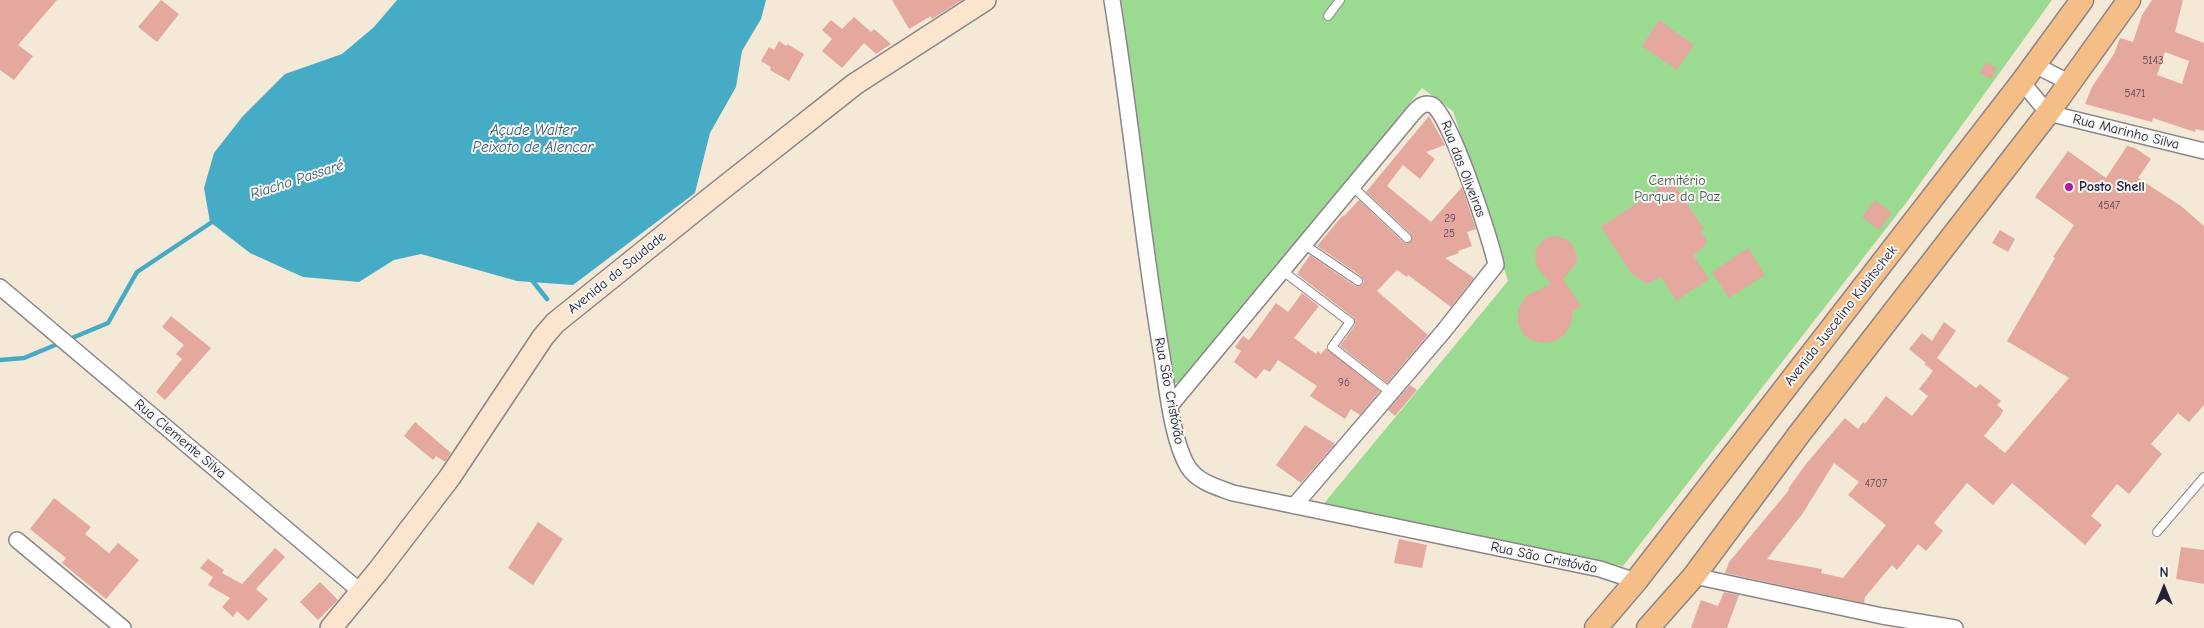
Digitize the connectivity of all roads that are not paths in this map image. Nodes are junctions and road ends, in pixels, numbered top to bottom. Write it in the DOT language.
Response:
graph roads {
  1 [pos="985,0"];
  2 [pos="1112,0"];
  3 [pos="1340,0"];
  4 [pos="2082,0"];
  5 [pos="2129,0"];
  6 [pos="1328,16"];
  7 [pos="2029,74"];
  8 [pos="2070,83"];
  9 [pos="2048,113"];
  10 [pos="2204,152"];
  11 [pos="1353,186"];
  12 [pos="1407,238"];
  13 [pos="1305,245"];
  14 [pos="1284,272"];
  15 [pos="1358,281"];
  16 [pos="0,287"];
  17 [pos="1391,393"];
  18 [pos="1170,406"];
  19 [pos="2204,477"];
  20 [pos="1294,506"];
  21 [pos="2157,532"];
  22 [pos="17,540"];
  23 [pos="1694,576"];
  24 [pos="1636,581"];
  25 [pos="361,592"];
  26 [pos="123,628"];
  27 [pos="331,628"];
  28 [pos="1596,628"];
  29 [pos="1648,628"];
  30 [pos="1955,628"];
  1 -- 25 [label="street, Avenida da Saudade"];
  2 -- 18 [label="street, Rua São Cristóvão"];
  3 -- 6 [label="lane"];
  4 -- 7 [label="main road, Avenida Juscelino Kubitschek"];
  5 -- 8 [label="main road"];
  7 -- 8 [label="street"];
  7 -- 9 [label="street"];
  7 -- 24 [label="main road, Avenida Juscelino Kubitschek"];
  8 -- 9 [label="main road"];
  9 -- 10 [label="street, Rua Marinho Silva"];
  9 -- 23 [label="main road"];
  11 -- 12 [label="lane"];
  11 -- 13 [label="street, Rua das Oliveiras"];
  11 -- 17 [label="street, Rua das Oliveiras"];
  13 -- 14 [label="street, Rua das Oliveiras"];
  13 -- 15 [label="lane"];
  14 -- 17 [label="lane"];
  14 -- 18 [label="street, Rua das Oliveiras"];
  16 -- 25 [label="street, Rua Clemente Silva"];
  17 -- 20 [label="street, Rua das Oliveiras"];
  18 -- 20 [label="street, Rua São Cristóvão"];
  19 -- 21 [label="lane"];
  20 -- 24 [label="street, Rua São Cristóvão"];
  22 -- 26 [label="street"];
  23 -- 29 [label="main road"];
  23 -- 30 [label="street"];
  24 -- 28 [label="main road, Avenida Juscelino Kubitschek"];
  25 -- 27 [label="street, Avenida da Saudade"];
}
